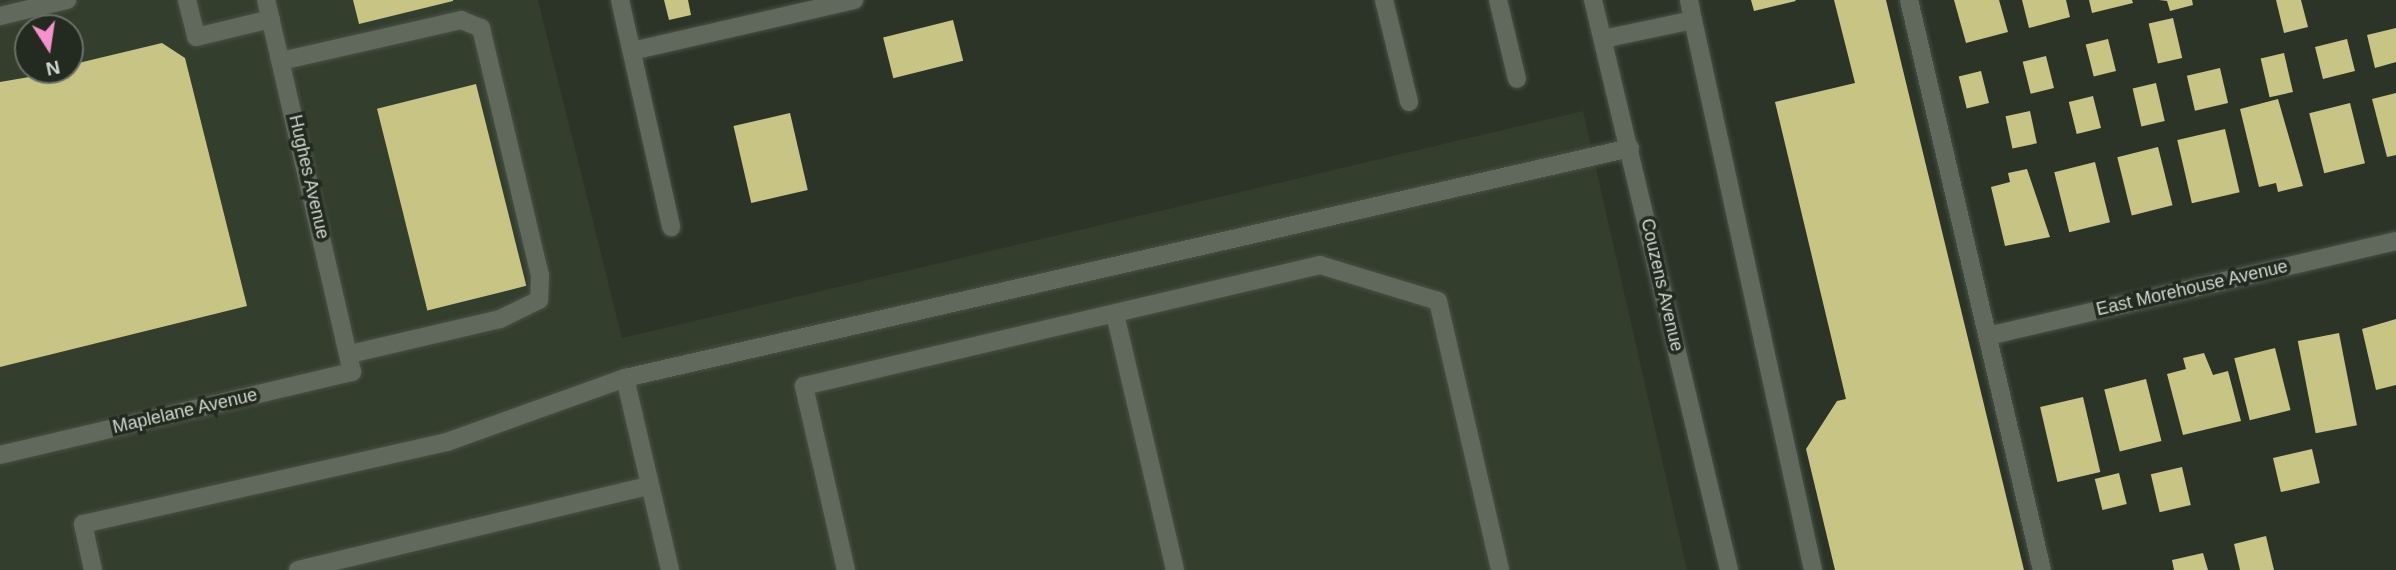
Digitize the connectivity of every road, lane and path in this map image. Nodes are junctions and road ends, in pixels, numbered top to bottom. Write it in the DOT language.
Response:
graph roads {
  1 [pos="67,0"];
  2 [pos="187,0"];
  3 [pos="267,0"];
  4 [pos="620,0"];
  5 [pos="854,0"];
  6 [pos="1384,0"];
  7 [pos="1498,0"];
  8 [pos="1593,0"];
  9 [pos="1689,0"];
  10 [pos="1909,0"];
  11 [pos="802,6"];
  12 [pos="0,16"];
  13 [pos="271,19"];
  14 [pos="1693,20"];
  15 [pos="1603,39"];
  16 [pos="632,51"];
  17 [pos="281,61"];
  18 [pos="1517,79"];
  19 [pos="1409,102"];
  20 [pos="1630,148"];
  21 [pos="671,227"];
  22 [pos="2396,241"];
  23 [pos="1115,314"];
  24 [pos="1988,336"];
  25 [pos="349,354"];
  26 [pos="625,378"];
  27 [pos="0,455"];
  28 [pos="649,486"];
  29 [pos="93,570"];
  30 [pos="298,570"];
  31 [pos="670,570"];
  32 [pos="846,570"];
  33 [pos="1175,570"];
  34 [pos="1500,570"];
  35 [pos="1729,570"];
  36 [pos="1813,570"];
  37 [pos="2042,570"];
  1 -- 12 [label="street"];
  2 -- 13 [label="street"];
  3 -- 13 [label="street, Hughes Avenue"];
  4 -- 16 [label="street"];
  5 -- 11 [label="street"];
  6 -- 19 [label="street"];
  7 -- 18 [label="street"];
  8 -- 15 [label="street, Couzens Avenue"];
  9 -- 14 [label="street"];
  10 -- 24 [label="street"];
  11 -- 16 [label="street"];
  13 -- 17 [label="street, Hughes Avenue"];
  14 -- 15 [label="street"];
  14 -- 36 [label="street"];
  15 -- 20 [label="street, Couzens Avenue"];
  16 -- 21 [label="street"];
  17 -- 25 [label="street, Hughes Avenue"];
  17 -- 25 [label="street"];
  20 -- 26 [label="street"];
  20 -- 35 [label="street, Couzens Avenue"];
  22 -- 24 [label="street, East Morehouse Avenue"];
  23 -- 32 [label="street"];
  23 -- 33 [label="street"];
  23 -- 34 [label="street"];
  24 -- 37 [label="street"];
  25 -- 27 [label="street, Maplelane Avenue"];
  26 -- 28 [label="street"];
  26 -- 29 [label="street"];
  28 -- 30 [label="street"];
  28 -- 31 [label="street"];
}
